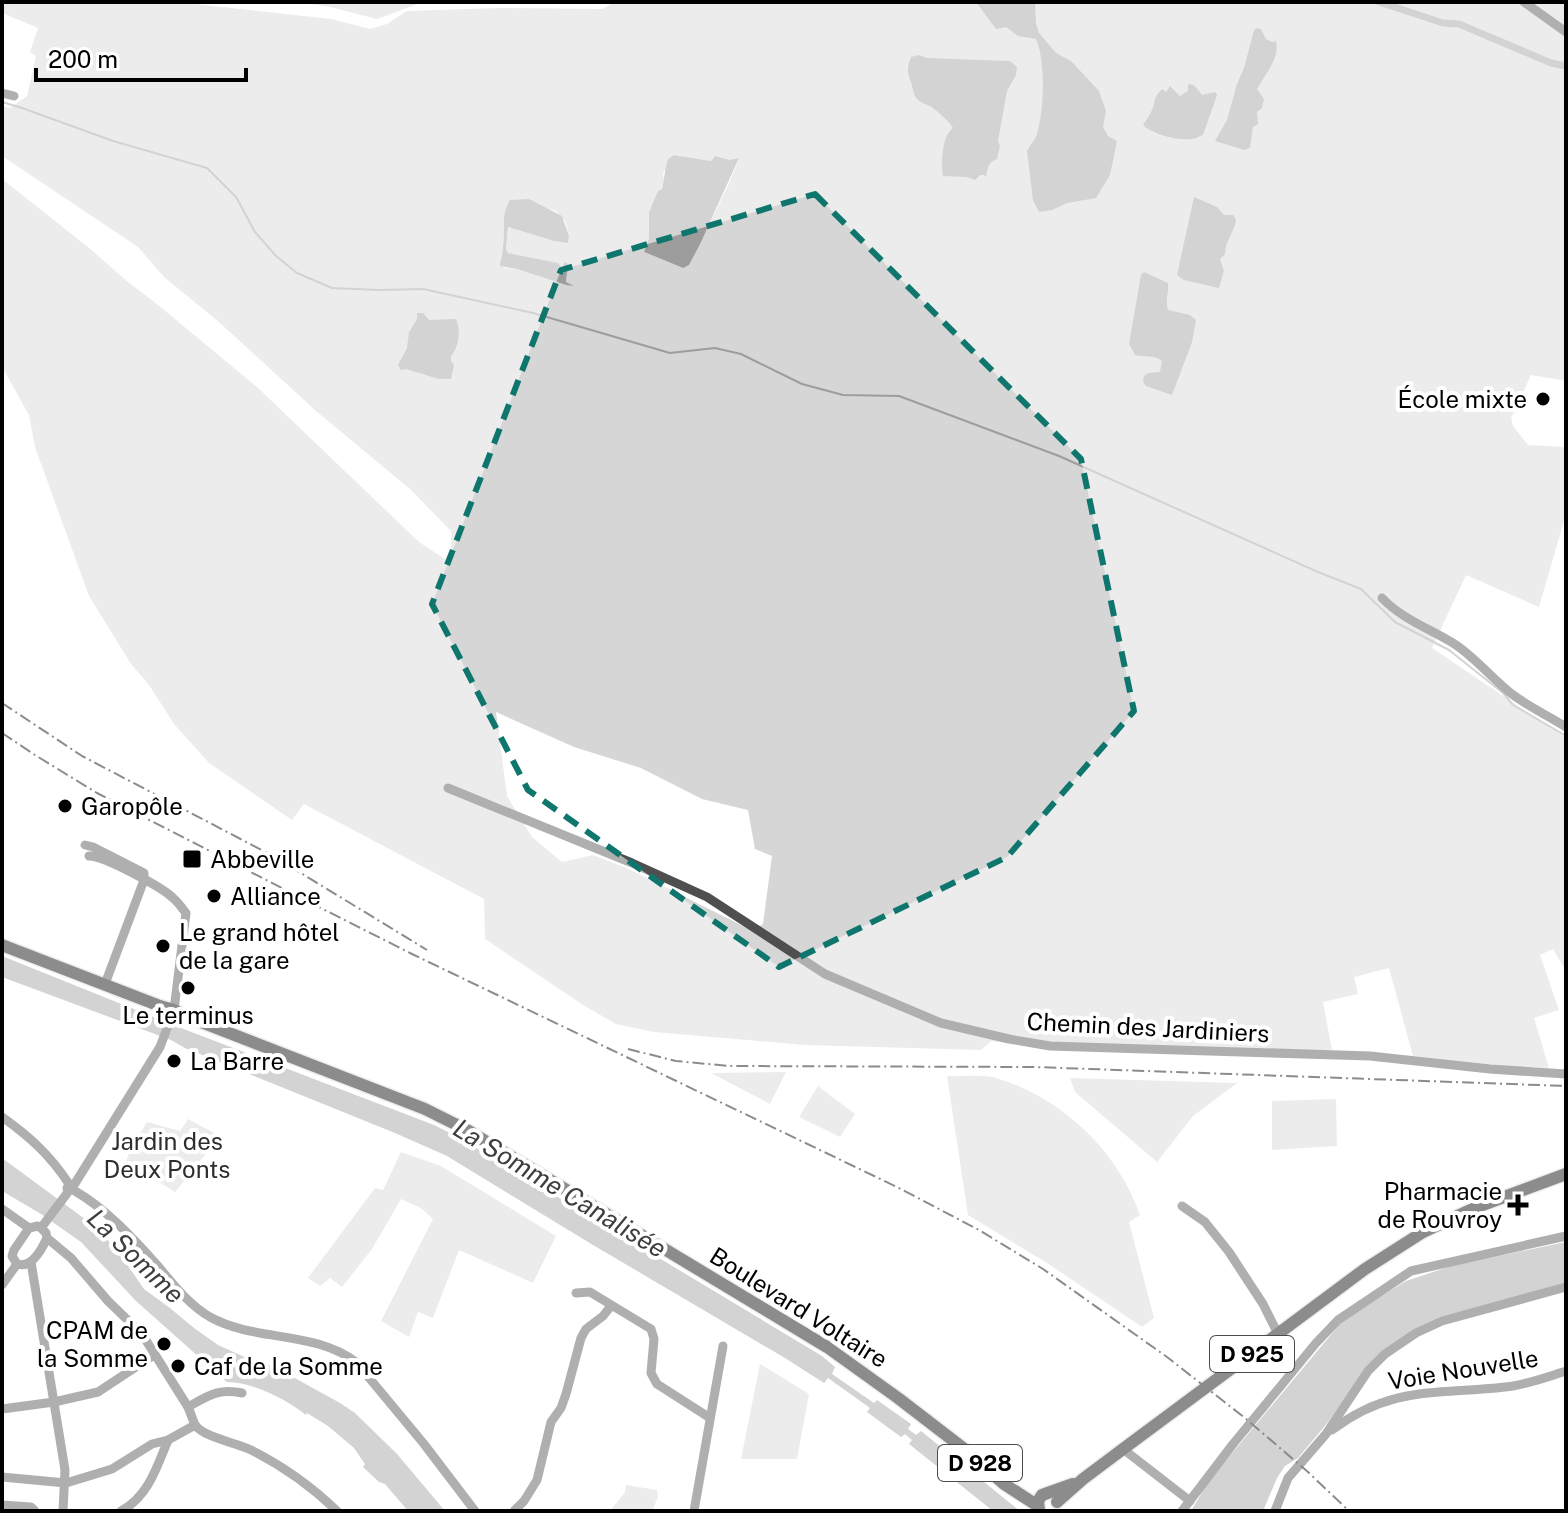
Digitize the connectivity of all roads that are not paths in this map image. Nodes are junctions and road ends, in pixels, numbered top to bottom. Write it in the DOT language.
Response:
graph roads {
  1 [pos="1524,2"];
  2 [pos="1566,32"];
  3 [pos="2,93"];
  4 [pos="14,96"];
  5 [pos="1382,598"];
  6 [pos="1566,727"];
  7 [pos="448,788"];
  8 [pos="85,845"];
  9 [pos="89,856"];
  10 [pos="144,877"];
  11 [pos="2,945"];
  12 [pos="105,984"];
  13 [pos="172,1014"];
  14 [pos="1566,1074"];
  15 [pos="2,1117"];
  16 [pos="1566,1174"];
  17 [pos="70,1190"];
  18 [pos="1182,1206"];
  19 [pos="2,1209"];
  20 [pos="44,1225"];
  21 [pos="29,1228"];
  22 [pos="1566,1236"];
  23 [pos="47,1238"];
  24 [pos="14,1250"];
  25 [pos="2,1252"];
  26 [pos="31,1262"];
  27 [pos="17,1264"];
  28 [pos="2,1285"];
  29 [pos="1566,1287"];
  30 [pos="576,1293"];
  31 [pos="611,1306"];
  32 [pos="1280,1332"];
  33 [pos="723,1346"];
  34 [pos="154,1355"];
  35 [pos="1566,1371"];
  36 [pos="242,1393"];
  37 [pos="54,1402"];
  38 [pos="188,1407"];
  39 [pos="2,1409"];
  40 [pos="710,1418"];
  41 [pos="195,1425"];
  42 [pos="1326,1434"];
  43 [pos="168,1440"];
  44 [pos="1123,1449"];
  45 [pos="2,1477"];
  46 [pos="66,1483"];
  47 [pos="1190,1501"];
  48 [pos="2,1505"];
  49 [pos="1047,1506"];
  50 [pos="35,1511"];
  51 [pos="63,1511"];
  52 [pos="121,1511"];
  53 [pos="337,1511"];
  54 [pos="475,1511"];
  55 [pos="514,1511"];
  56 [pos="694,1511"];
  57 [pos="1182,1511"];
  58 [pos="1275,1511"];
  1 -- 2 [label="street"];
  3 -- 4 [label="street"];
  5 -- 6 [label="street"];
  7 -- 14 [label="street, Chemin des Jardiniers"];
  8 -- 10 [label="street"];
  9 -- 10 [label="street"];
  10 -- 12 [label="street"];
  10 -- 13 [label="street"];
  11 -- 12 [label="main road, D 928"];
  12 -- 13 [label="main road, D 928"];
  13 -- 17 [label="street"];
  13 -- 49 [label="main road, Boulevard Voltaire / D 928"];
  15 -- 17 [label="street"];
  16 -- 32 [label="main road, D 925"];
  17 -- 20 [label="street"];
  17 -- 54 [label="street"];
  18 -- 32 [label="street"];
  19 -- 21 [label="street"];
  20 -- 21 [label="street"];
  20 -- 23 [label="street"];
  21 -- 24 [label="street"];
  22 -- 47 [label="street"];
  23 -- 26 [label="street"];
  23 -- 34 [label="street"];
  24 -- 25 [label="street"];
  24 -- 27 [label="street"];
  26 -- 27 [label="street"];
  26 -- 37 [label="street"];
  27 -- 28 [label="street"];
  29 -- 42 [label="street"];
  30 -- 31 [label="street"];
  31 -- 40 [label="street"];
  31 -- 55 [label="street"];
  32 -- 44 [label="main road, D 925"];
  33 -- 40 [label="street"];
  34 -- 37 [label="street"];
  34 -- 38 [label="street"];
  35 -- 42 [label="street, Voie Nouvelle"];
  36 -- 38 [label="street"];
  37 -- 39 [label="street"];
  37 -- 46 [label="street"];
  38 -- 41 [label="street"];
  40 -- 56 [label="street"];
  41 -- 43 [label="street"];
  41 -- 53 [label="street"];
  42 -- 58 [label="street"];
  43 -- 46 [label="street"];
  43 -- 52 [label="street"];
  44 -- 47 [label="street"];
  44 -- 49 [label="main road, D 925"];
  45 -- 46 [label="street"];
  46 -- 51 [label="street"];
  47 -- 57 [label="street"];
  48 -- 50 [label="street"];
}
